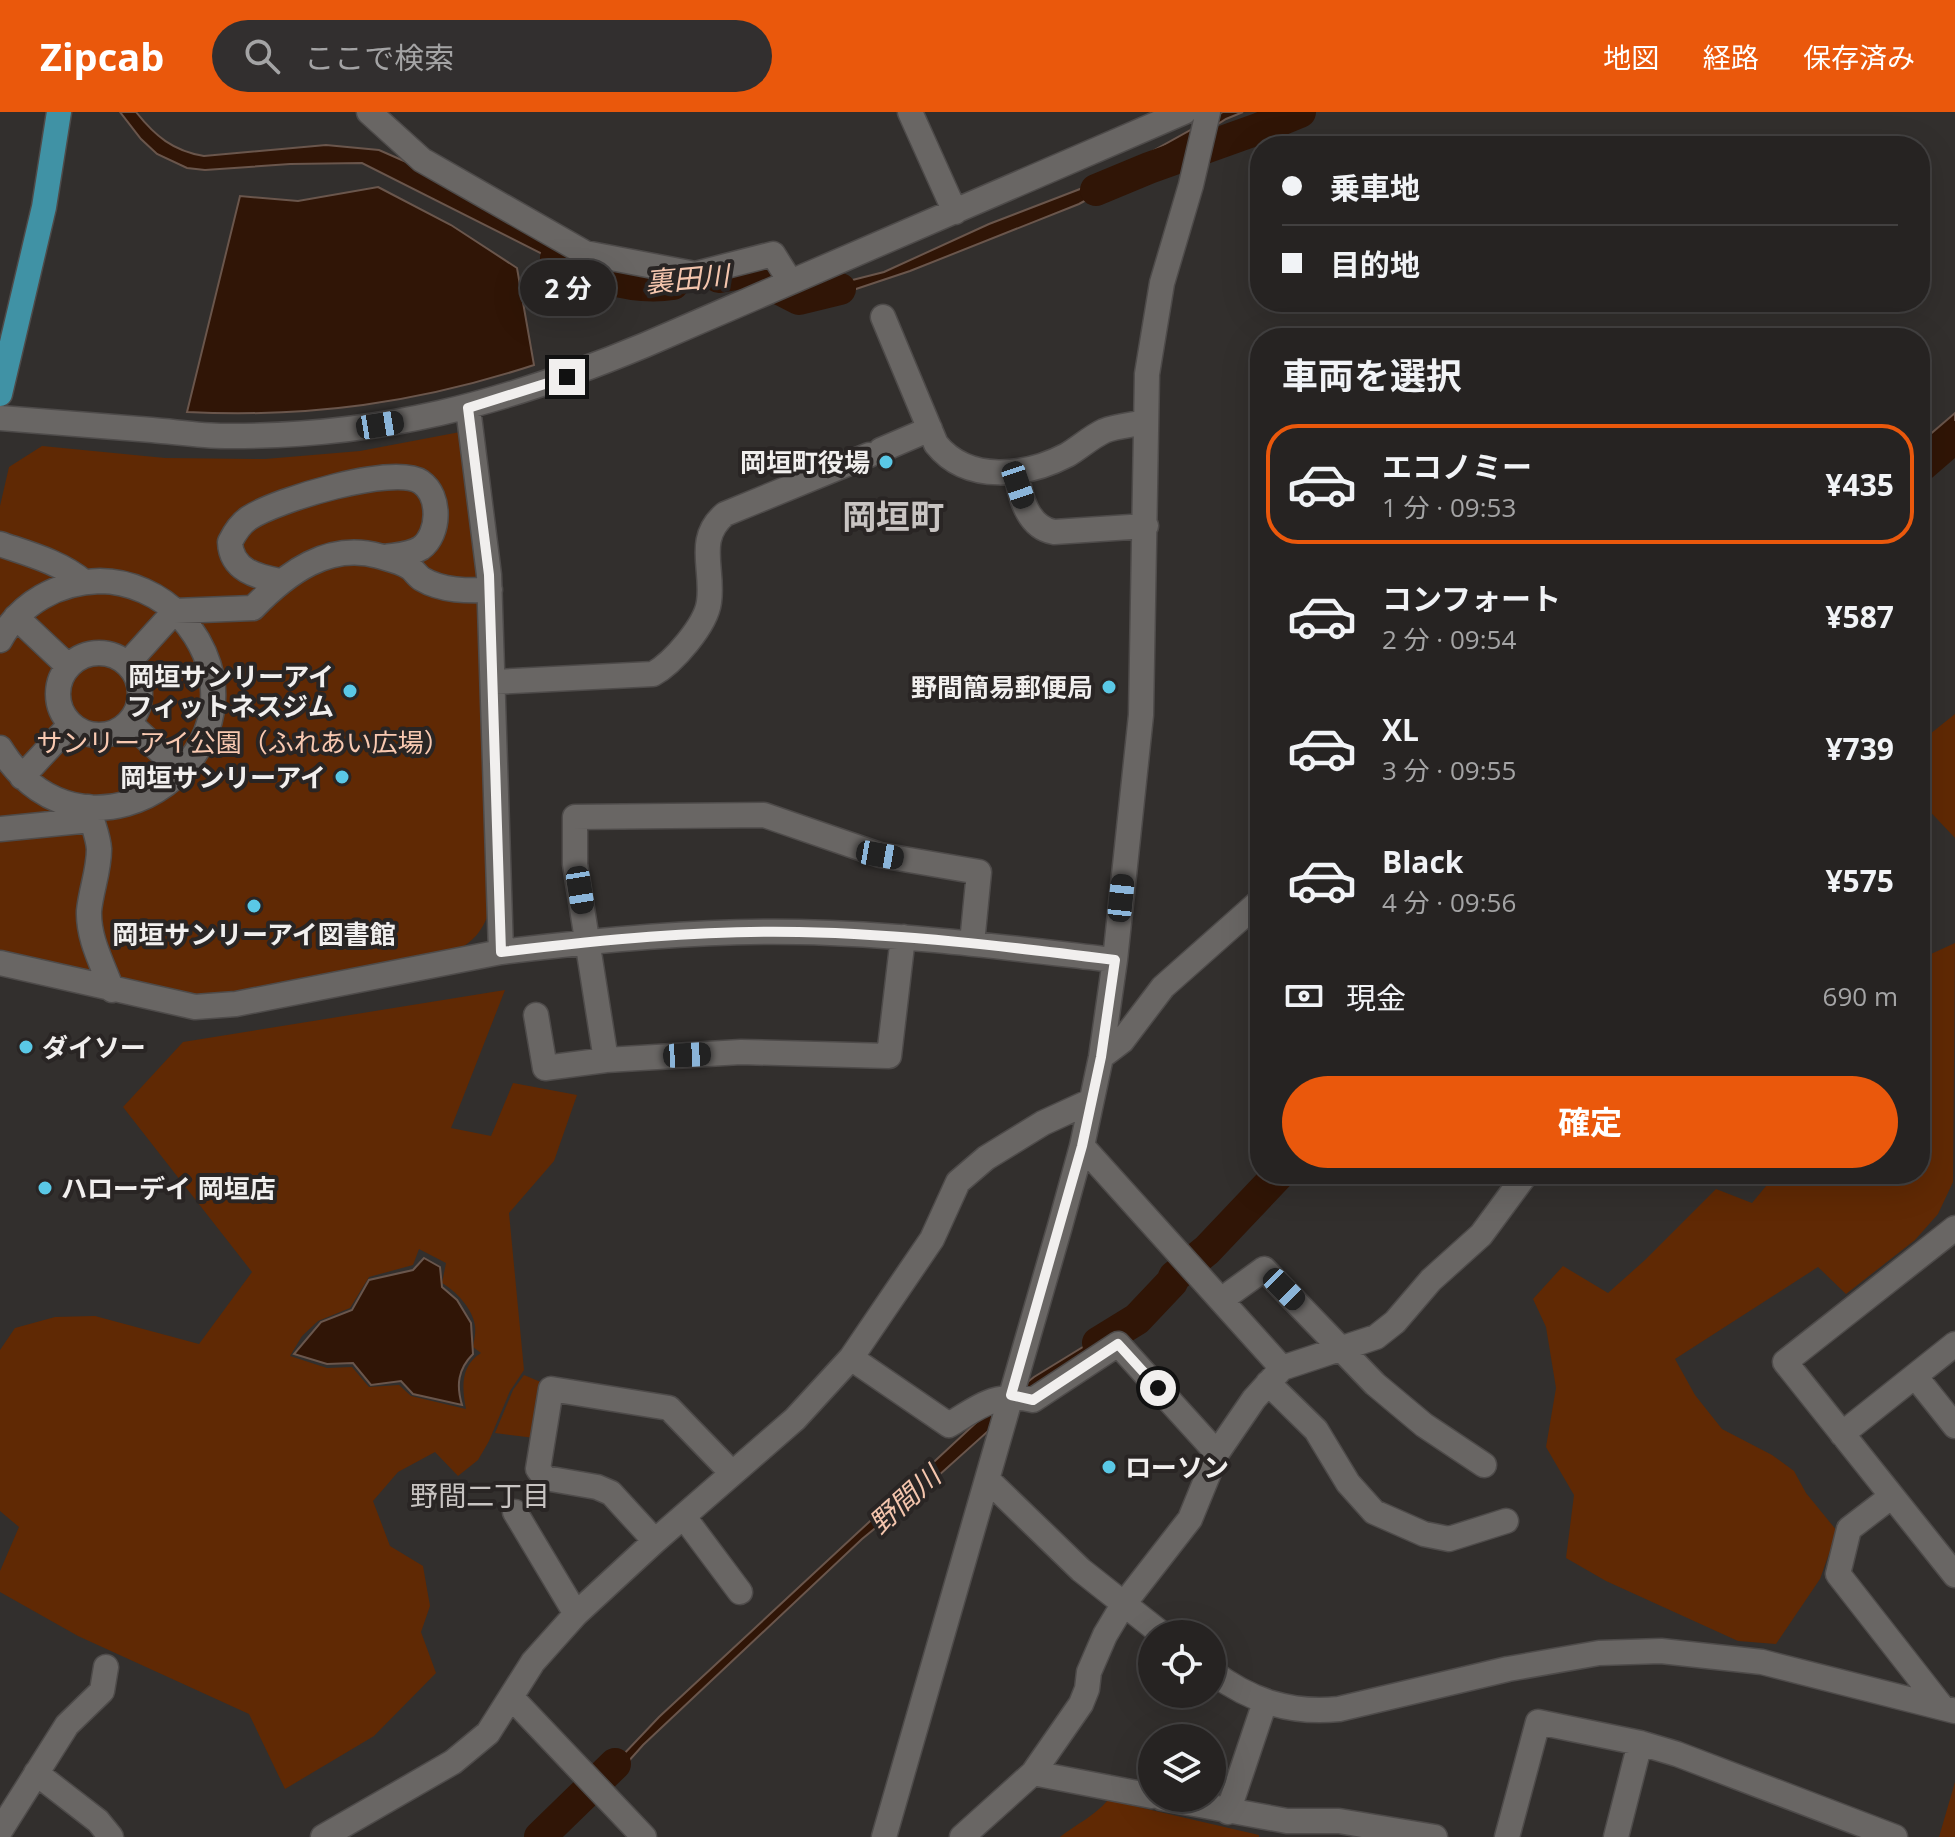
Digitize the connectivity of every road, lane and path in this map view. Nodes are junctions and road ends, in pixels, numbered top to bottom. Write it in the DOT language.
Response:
graph roads {
  1 [pos="59,112"];
  2 [pos="369,112"];
  3 [pos="910,112"];
  4 [pos="1184,112"];
  5 [pos="1208,112"];
  6 [pos="955,212"];
  7 [pos="790,281"];
  8 [pos="883,317"];
  9 [pos="0,394"];
  10 [pos="468,408"];
  11 [pos="0,418"];
  12 [pos="1146,422"];
  13 [pos="930,429"];
  14 [pos="1016,472"];
  15 [pos="1146,526"];
  16 [pos="0,544"];
  17 [pos="381,557"];
  18 [pos="280,581"];
  19 [pos="84,582"];
  20 [pos="490,590"];
  21 [pos="175,611"];
  22 [pos="16,617"];
  23 [pos="0,640"];
  24 [pos="127,664"];
  25 [pos="68,666"];
  26 [pos="494,682"];
  27 [pos="129,723"];
  28 [pos="71,724"];
  29 [pos="0,748"];
  30 [pos="182,771"];
  31 [pos="22,777"];
  32 [pos="90,813"];
  33 [pos="0,829"];
  34 [pos="1250,910"];
  35 [pos="903,937"];
  36 [pos="588,941"];
  37 [pos="972,943"];
  38 [pos="501,952"];
  39 [pos="1115,960"];
  40 [pos="0,963"];
  41 [pos="112,990"];
  42 [pos="536,1015"];
  43 [pos="1101,1057"];
  44 [pos="606,1060"];
  45 [pos="1091,1101"];
  46 [pos="1082,1146"];
  47 [pos="1519,1184"];
  48 [pos="1955,1228"];
  49 [pos="1221,1300"];
  50 [pos="1955,1344"];
  51 [pos="1343,1349"];
  52 [pos="851,1358"];
  53 [pos="1275,1375"];
  54 [pos="1915,1376"];
  55 [pos="1011,1395"];
  56 [pos="1955,1426"];
  57 [pos="1842,1434"];
  58 [pos="1217,1453"];
  59 [pos="1484,1465"];
  60 [pos="732,1473"];
  61 [pos="988,1480"];
  62 [pos="1892,1496"];
  63 [pos="515,1512"];
  64 [pos="684,1517"];
  65 [pos="1506,1521"];
  66 [pos="655,1541"];
  67 [pos="1955,1575"];
  68 [pos="740,1592"];
  69 [pos="1123,1605"];
  70 [pos="576,1614"];
  71 [pos="1143,1620"];
  72 [pos="106,1667"];
  73 [pos="1226,1681"];
  74 [pos="511,1697"];
  75 [pos="1265,1702"];
  76 [pos="1948,1709"];
  77 [pos="1640,1743"];
  78 [pos="36,1773"];
  79 [pos="1033,1773"];
  80 [pos="1138,1793"];
  81 [pos="1228,1812"];
  82 [pos="0,1831"];
  83 [pos="111,1837"];
  84 [pos="323,1837"];
  85 [pos="644,1837"];
  86 [pos="884,1837"];
  87 [pos="962,1837"];
  88 [pos="1435,1837"];
  89 [pos="1507,1837"];
  90 [pos="1616,1837"];
  91 [pos="1895,1837"];
  1 -- 9 [label="main road"];
  2 -- 7 [label="street"];
  3 -- 6 [label="street"];
  4 -- 6 [label="street"];
  5 -- 12 [label="street"];
  6 -- 7 [label="street"];
  7 -- 10 [label="street"];
  8 -- 13 [label="street"];
  10 -- 11 [label="street"];
  10 -- 20 [label="street"];
  12 -- 14 [label="street"];
  12 -- 15 [label="street"];
  13 -- 14 [label="street"];
  13 -- 26 [label="street"];
  14 -- 15 [label="street"];
  15 -- 39 [label="street"];
  16 -- 19 [label="street"];
  17 -- 18 [label="street"];
  17 -- 18 [label="street"];
  17 -- 20 [label="street"];
  18 -- 21 [label="street"];
  19 -- 21 [label="street"];
  19 -- 22 [label="street"];
  20 -- 26 [label="street"];
  21 -- 24 [label="street"];
  21 -- 30 [label="street"];
  22 -- 23 [label="street"];
  22 -- 25 [label="street"];
  24 -- 25 [label="street"];
  24 -- 27 [label="street"];
  25 -- 28 [label="street"];
  26 -- 38 [label="street"];
  27 -- 28 [label="street"];
  27 -- 30 [label="street"];
  28 -- 31 [label="street"];
  29 -- 31 [label="street"];
  30 -- 32 [label="street"];
  31 -- 32 [label="street"];
  32 -- 33 [label="street"];
  32 -- 41 [label="street"];
  34 -- 43 [label="street"];
  35 -- 36 [label="street"];
  35 -- 37 [label="street"];
  35 -- 44 [label="street"];
  36 -- 37 [label="street"];
  36 -- 38 [label="street"];
  36 -- 44 [label="street"];
  37 -- 39 [label="street"];
  38 -- 41 [label="street"];
  39 -- 43 [label="street"];
  40 -- 41 [label="street"];
  42 -- 44 [label="street"];
  43 -- 45 [label="street"];
  45 -- 46 [label="street"];
  45 -- 52 [label="street"];
  46 -- 49 [label="street"];
  46 -- 55 [label="street"];
  47 -- 51 [label="street"];
  48 -- 57 [label="street"];
  49 -- 51 [label="street"];
  49 -- 53 [label="street"];
  50 -- 54 [label="street"];
  51 -- 53 [label="street"];
  51 -- 59 [label="street"];
  52 -- 55 [label="street"];
  52 -- 60 [label="street"];
  53 -- 58 [label="street"];
  53 -- 65 [label="street"];
  54 -- 56 [label="street"];
  54 -- 57 [label="street"];
  55 -- 58 [label="street"];
  55 -- 61 [label="street"];
  57 -- 62 [label="street"];
  58 -- 69 [label="street"];
  60 -- 64 [label="street"];
  60 -- 66 [label="street"];
  61 -- 69 [label="street"];
  61 -- 86 [label="street"];
  62 -- 67 [label="street"];
  62 -- 76 [label="street"];
  63 -- 70 [label="street"];
  64 -- 66 [label="street"];
  64 -- 68 [label="street"];
  66 -- 70 [label="street"];
  69 -- 71 [label="street"];
  69 -- 79 [label="street"];
  70 -- 74 [label="street"];
  72 -- 78 [label="street"];
  73 -- 75 [label="street"];
  74 -- 84 [label="street"];
  74 -- 85 [label="street"];
  75 -- 76 [label="street"];
  75 -- 81 [label="street"];
  77 -- 89 [label="street"];
  77 -- 90 [label="street"];
  77 -- 91 [label="street"];
  78 -- 82 [label="street"];
  78 -- 83 [label="street"];
  79 -- 80 [label="street"];
  79 -- 87 [label="street"];
  81 -- 88 [label="street"];
}
